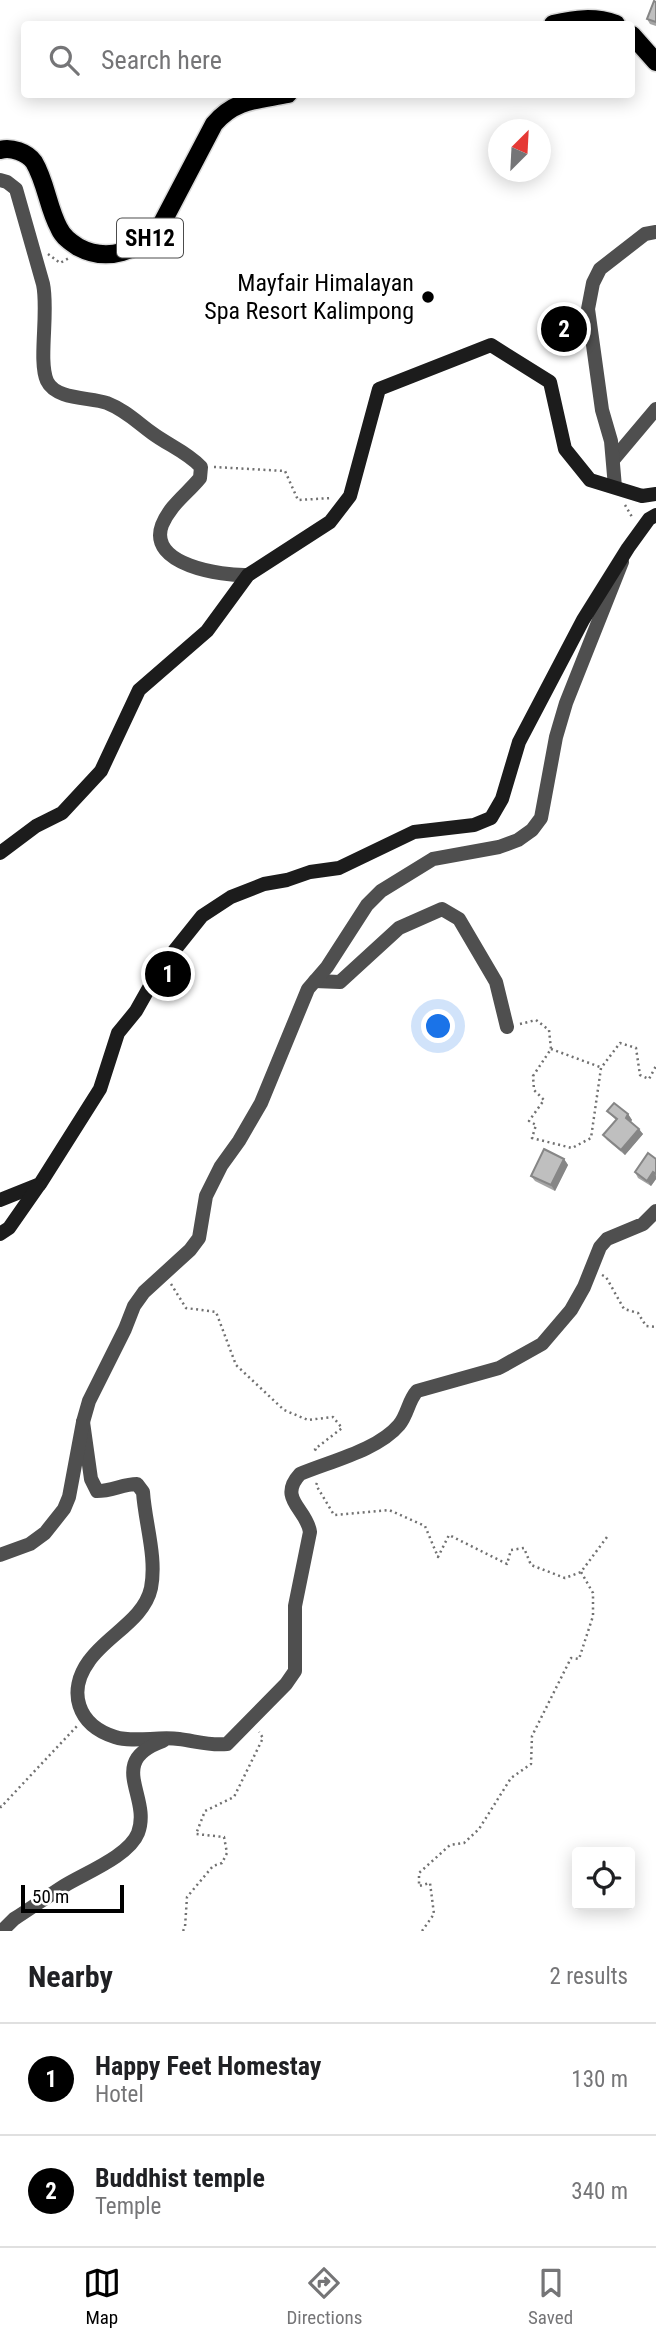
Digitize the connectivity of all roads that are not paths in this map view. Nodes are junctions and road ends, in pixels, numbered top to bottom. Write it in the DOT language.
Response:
graph roads {
  1 [pos="570,21"];
  2 [pos="606,21"];
  3 [pos="635,38"];
  4 [pos="656,62"];
  5 [pos="268,98"];
  6 [pos="0,149"];
  7 [pos="0,180"];
  8 [pos="656,232"];
  9 [pos="656,409"];
  10 [pos="613,460"];
  11 [pos="615,487"];
  12 [pos="656,494"];
  13 [pos="656,515"];
  14 [pos="628,548"];
  15 [pos="248,575"];
  16 [pos="0,853"];
  17 [pos="315,981"];
  18 [pos="507,1027"];
  19 [pos="40,1184"];
  20 [pos="0,1200"];
  21 [pos="656,1211"];
  22 [pos="0,1234"];
  23 [pos="83,1422"];
  24 [pos="0,1555"];
  25 [pos="169,1738"];
  26 [pos="2,1931"];
  1 -- 2 [label="main road"];
  3 -- 4 [label="main road"];
  5 -- 6 [label="main road, SH12"];
  7 -- 15 [label="street"];
  8 -- 10 [label="street"];
  9 -- 10 [label="street"];
  10 -- 11 [label="street"];
  11 -- 12 [label="street"];
  11 -- 15 [label="street"];
  13 -- 14 [label="street"];
  14 -- 17 [label="street"];
  14 -- 19 [label="street"];
  15 -- 16 [label="street"];
  17 -- 18 [label="street"];
  17 -- 23 [label="street"];
  19 -- 20 [label="street"];
  19 -- 22 [label="street"];
  21 -- 25 [label="street"];
  23 -- 24 [label="street"];
  23 -- 25 [label="street"];
  25 -- 26 [label="street"];
}
